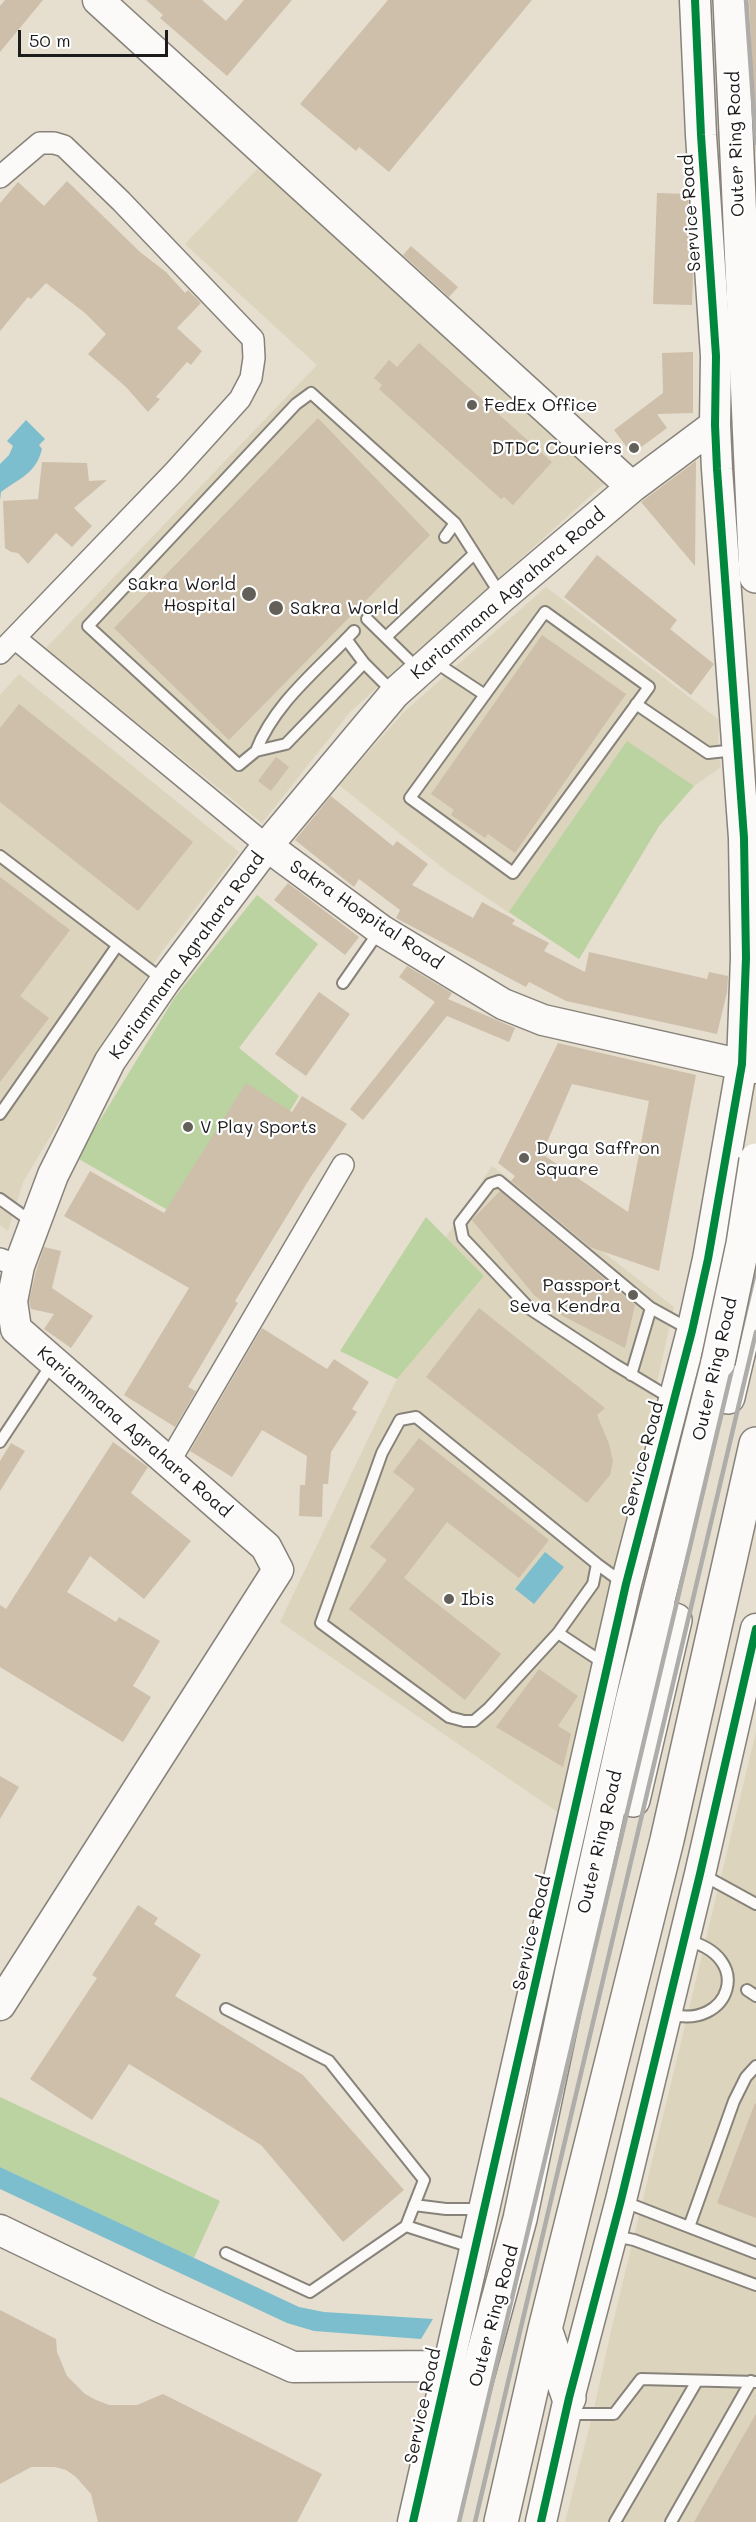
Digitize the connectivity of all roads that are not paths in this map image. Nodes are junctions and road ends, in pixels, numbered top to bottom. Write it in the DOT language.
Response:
graph roads {
  1 [pos="98,0"];
  2 [pos="695,0"];
  3 [pos="730,0"];
  4 [pos="735,112"];
  5 [pos="756,166"];
  6 [pos="0,177"];
  7 [pos="714,425"];
  8 [pos="632,487"];
  9 [pos="455,524"];
  10 [pos="445,537"];
  11 [pos="473,555"];
  12 [pos="756,576"];
  13 [pos="502,597"];
  14 [pos="367,619"];
  15 [pos="386,638"];
  16 [pos="8,646"];
  17 [pos="364,663"];
  18 [pos="425,665"];
  19 [pos="394,693"];
  20 [pos="485,695"];
  21 [pos="636,704"];
  22 [pos="738,749"];
  23 [pos="256,751"];
  24 [pos="267,846"];
  25 [pos="0,856"];
  26 [pos="750,859"];
  27 [pos="381,930"];
  28 [pos="117,946"];
  29 [pos="165,981"];
  30 [pos="342,983"];
  31 [pos="749,1066"];
  32 [pos="0,1113"];
  33 [pos="756,1160"];
  34 [pos="343,1165"];
  35 [pos="0,1199"];
  36 [pos="35,1224"];
  37 [pos="708,1259"];
  38 [pos="9,1262"];
  39 [pos="756,1270"];
  40 [pos="756,1278"];
  41 [pos="6,1300"];
  42 [pos="651,1308"];
  43 [pos="750,1331"];
  44 [pos="690,1341"];
  45 [pos="53,1362"];
  46 [pos="631,1375"];
  47 [pos="674,1401"];
  48 [pos="0,1442"];
  49 [pos="756,1444"];
  50 [pos="169,1462"];
  51 [pos="597,1564"];
  52 [pos="626,1584"];
  53 [pos="756,1629"];
  54 [pos="558,1633"];
  55 [pos="608,1665"];
  56 [pos="700,1874"];
  57 [pos="756,1904"];
  58 [pos="684,1939"];
  59 [pos="732,1986"];
  60 [pos="749,1992"];
  61 [pos="0,2005"];
  62 [pos="226,2009"];
  63 [pos="666,2013"];
  64 [pos="756,2066"];
  65 [pos="621,2200"];
  66 [pos="414,2205"];
  67 [pos="484,2209"];
  68 [pos="406,2226"];
  69 [pos="689,2227"];
  70 [pos="0,2230"];
  71 [pos="612,2235"];
  72 [pos="475,2248"];
  73 [pos="0,2250"];
  74 [pos="226,2253"];
  75 [pos="756,2253"];
  76 [pos="504,2284"];
  77 [pos="756,2285"];
  78 [pos="156,2316"];
  79 [pos="546,2329"];
  80 [pos="445,2375"];
  81 [pos="753,2381"];
  82 [pos="697,2382"];
  83 [pos="568,2406"];
  84 [pos="413,2522"];
  85 [pos="442,2522"];
  86 [pos="501,2522"];
  87 [pos="541,2522"];
  88 [pos="615,2522"];
  89 [pos="671,2522"];
  1 -- 8 [label="street"];
  2 -- 7 [label="street, Service Road"];
  3 -- 4 [label="highway, Outer Ring Road"];
  4 -- 5 [label="highway"];
  4 -- 12 [label="highway, Outer Ring Road"];
  6 -- 16 [label="street"];
  7 -- 8 [label="street, Kariammana Agrahara Road"];
  7 -- 22 [label="street, Service Road"];
  8 -- 13 [label="street, Kariammana Agrahara Road"];
  9 -- 10 [label="lane"];
  9 -- 11 [label="lane"];
  9 -- 23 [label="lane"];
  11 -- 13 [label="lane"];
  11 -- 15 [label="lane"];
  13 -- 18 [label="street, Kariammana Agrahara Road"];
  14 -- 15 [label="lane"];
  15 -- 18 [label="lane"];
  16 -- 24 [label="street, Sakra Hospital Road"];
  17 -- 19 [label="lane"];
  17 -- 23 [label="lane"];
  17 -- 23 [label="lane"];
  18 -- 19 [label="street, Kariammana Agrahara Road"];
  18 -- 20 [label="lane"];
  19 -- 24 [label="street, Kariammana Agrahara Road"];
  20 -- 21 [label="lane"];
  20 -- 21 [label="lane"];
  21 -- 22 [label="lane"];
  22 -- 26 [label="street, Service Road"];
  24 -- 27 [label="street, Sakra Hospital Road"];
  24 -- 29 [label="street, Kariammana Agrahara Road"];
  25 -- 28 [label="lane"];
  26 -- 31 [label="street, Service Road"];
  27 -- 30 [label="lane"];
  27 -- 31 [label="street, Sakra Hospital Road"];
  28 -- 29 [label="lane"];
  28 -- 32 [label="lane"];
  29 -- 36 [label="street, Kariammana Agrahara Road"];
  31 -- 37 [label="street, Service Road"];
  33 -- 76 [label="highway, Outer Ring Road, bridge"];
  34 -- 50 [label="street"];
  35 -- 36 [label="lane"];
  36 -- 38 [label="street, Kariammana Agrahara Road"];
  37 -- 39 [label="street"];
  37 -- 44 [label="street, Service Road"];
  38 -- 41 [label="street, Kariammana Agrahara Road"];
  40 -- 43 [label="highway"];
  41 -- 45 [label="street, Kariammana Agrahara Road"];
  42 -- 44 [label="lane"];
  42 -- 46 [label="lane"];
  42 -- 46 [label="lane"];
  43 -- 76 [label="highway"];
  44 -- 47 [label="street, Service Road"];
  45 -- 48 [label="lane"];
  45 -- 50 [label="street, Kariammana Agrahara Road"];
  46 -- 47 [label="lane"];
  47 -- 52 [label="street, Service Road"];
  49 -- 79 [label="highway"];
  50 -- 61 [label="street, Kariammana Agrahara Road"];
  51 -- 52 [label="lane"];
  51 -- 54 [label="lane"];
  51 -- 54 [label="lane"];
  52 -- 55 [label="street, Service Road"];
  53 -- 56 [label="street"];
  54 -- 55 [label="lane"];
  55 -- 67 [label="street, Service Road"];
  56 -- 57 [label="lane"];
  56 -- 58 [label="street"];
  58 -- 59 [label="lane"];
  58 -- 63 [label="street"];
  59 -- 60 [label="lane"];
  59 -- 63 [label="lane"];
  62 -- 66 [label="lane"];
  63 -- 65 [label="street"];
  64 -- 69 [label="lane"];
  65 -- 69 [label="lane"];
  65 -- 71 [label="street"];
  66 -- 67 [label="lane"];
  66 -- 68 [label="lane"];
  67 -- 72 [label="street, Service Road"];
  68 -- 72 [label="lane"];
  68 -- 74 [label="lane"];
  69 -- 75 [label="lane"];
  70 -- 78 [label="street"];
  71 -- 77 [label="lane"];
  71 -- 83 [label="street"];
  72 -- 80 [label="street, Service Road"];
  73 -- 78 [label="street"];
  76 -- 85 [label="highway, Outer Ring Road"];
  78 -- 80 [label="street"];
  79 -- 83 [label="highway"];
  79 -- 86 [label="highway"];
  80 -- 84 [label="street, Service Road"];
  81 -- 82 [label="lane"];
  81 -- 89 [label="lane"];
  82 -- 83 [label="lane"];
  82 -- 88 [label="lane"];
  83 -- 87 [label="street"];
}
